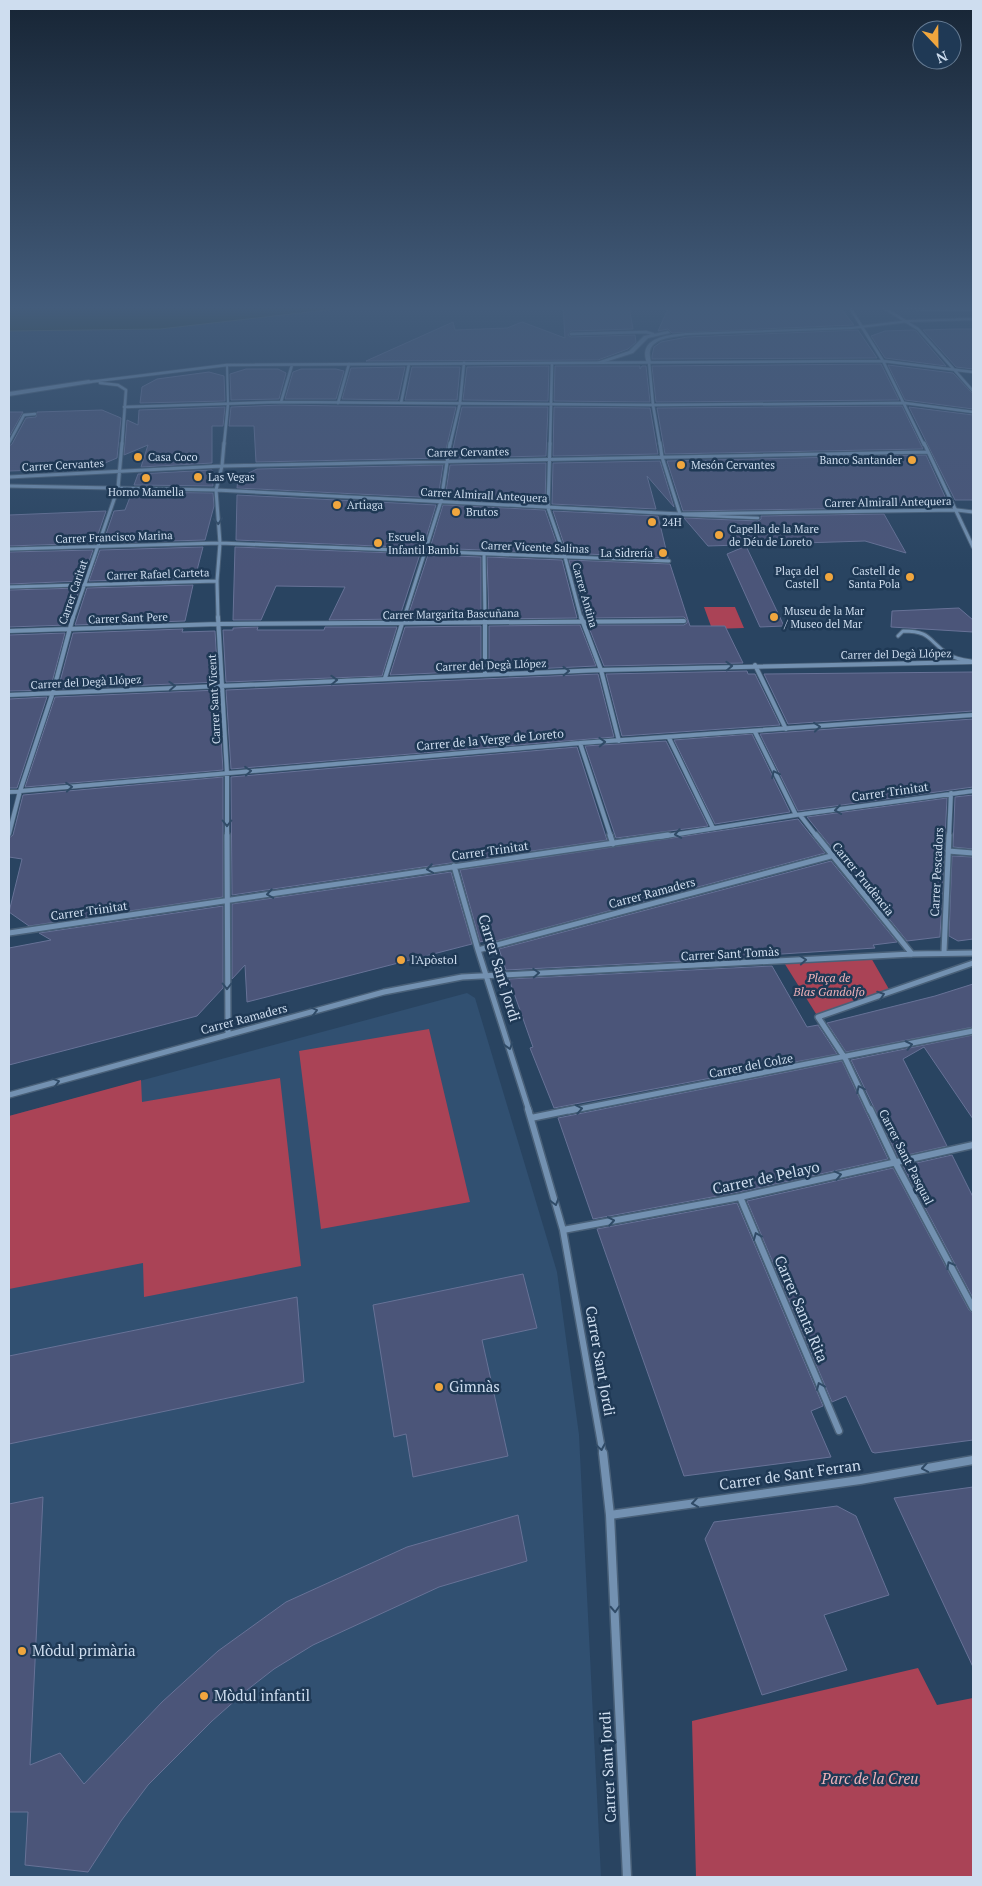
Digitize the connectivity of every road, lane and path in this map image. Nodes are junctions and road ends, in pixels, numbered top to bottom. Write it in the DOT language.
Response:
graph roads {
  1 [pos="126,394"];
  2 [pos="228,394"];
  3 [pos="283,394"];
  4 [pos="341,394"];
  5 [pos="403,394"];
  6 [pos="461,394"];
  7 [pos="550,394"];
  8 [pos="652,394"];
  9 [pos="900,394"];
  10 [pos="280,402"];
  11 [pos="338,403"];
  12 [pos="401,403"];
  13 [pos="460,403"];
  14 [pos="905,403"];
  15 [pos="228,404"];
  16 [pos="550,404"];
  17 [pos="653,405"];
  18 [pos="124,407"];
  19 [pos="973,412"];
  20 [pos="35,414"];
  21 [pos="9,443"];
  22 [pos="928,452"];
  23 [pos="662,457"];
  24 [pos="551,459"];
  25 [pos="446,461"];
  26 [pos="222,466"];
  27 [pos="119,471"];
  28 [pos="9,477"];
  29 [pos="9,486"];
  30 [pos="118,488"];
  31 [pos="216,490"];
  32 [pos="441,502"];
  33 [pos="548,508"];
  34 [pos="957,510"];
  35 [pos="973,512"];
  36 [pos="680,514"];
  37 [pos="758,518"];
  38 [pos="220,543"];
  39 [pos="99,546"];
  40 [pos="973,547"];
  41 [pos="9,549"];
  42 [pos="424,551"];
  43 [pos="484,554"];
  44 [pos="565,557"];
  45 [pos="669,561"];
  46 [pos="217,581"];
  47 [pos="85,585"];
  48 [pos="9,587"];
  49 [pos="582,621"];
  50 [pos="684,621"];
  51 [pos="484,623"];
  52 [pos="218,624"];
  53 [pos="401,624"];
  54 [pos="69,629"];
  55 [pos="9,631"];
  56 [pos="898,636"];
  57 [pos="973,661"];
  58 [pos="755,665"];
  59 [pos="601,670"];
  60 [pos="485,674"];
  61 [pos="385,678"];
  62 [pos="222,684"];
  63 [pos="53,692"];
  64 [pos="9,694"];
  65 [pos="973,715"];
  66 [pos="786,729"];
  67 [pos="755,732"];
  68 [pos="669,738"];
  69 [pos="618,741"];
  70 [pos="580,743"];
  71 [pos="227,773"];
  72 [pos="20,791"];
  73 [pos="973,791"];
  74 [pos="9,792"];
  75 [pos="951,793"];
  76 [pos="798,815"];
  77 [pos="713,828"];
  78 [pos="9,834"];
  79 [pos="613,844"];
  80 [pos="948,851"];
  81 [pos="973,853"];
  82 [pos="831,856"];
  83 [pos="454,866"];
  84 [pos="227,900"];
  85 [pos="9,933"];
  86 [pos="478,950"];
  87 [pos="944,952"];
  88 [pos="973,953"];
  89 [pos="912,954"];
  90 [pos="973,963"];
  91 [pos="487,975"];
  92 [pos="973,1031"];
  93 [pos="228,1034"];
  94 [pos="844,1058"];
  95 [pos="9,1095"];
  96 [pos="531,1118"];
  97 [pos="973,1145"];
  98 [pos="895,1162"];
  99 [pos="740,1197"];
  100 [pos="563,1230"];
  101 [pos="973,1308"];
  102 [pos="839,1431"];
  103 [pos="973,1460"];
  104 [pos="610,1514"];
  105 [pos="627,1877"];
  1 -- 18 [label="street, Carrer Caritat"];
  2 -- 15 [label="lane, Carrer Sant Vicent"];
  3 -- 10 [label="street"];
  4 -- 11 [label="street"];
  5 -- 12 [label="street"];
  6 -- 13 [label="street"];
  7 -- 16 [label="street, Carrer Antina"];
  8 -- 17 [label="street"];
  9 -- 14 [label="street"];
  10 -- 11 [label="street"];
  10 -- 15 [label="street"];
  11 -- 12 [label="street"];
  12 -- 13 [label="street"];
  13 -- 16 [label="street"];
  13 -- 25 [label="street"];
  14 -- 17 [label="street"];
  14 -- 19 [label="street"];
  14 -- 22 [label="street"];
  15 -- 18 [label="street"];
  15 -- 26 [label="street, Carrer Sant Vicent"];
  16 -- 17 [label="street"];
  16 -- 24 [label="street, Carrer Antina"];
  17 -- 23 [label="street"];
  18 -- 27 [label="street, Carrer Caritat"];
  20 -- 21 [label="street"];
  22 -- 23 [label="street, Carrer Cervantes"];
  22 -- 34 [label="street"];
  23 -- 24 [label="street, Carrer Cervantes"];
  23 -- 36 [label="street"];
  24 -- 25 [label="street, Carrer Cervantes"];
  24 -- 33 [label="street, Carrer Antina"];
  25 -- 26 [label="street, Carrer Cervantes"];
  25 -- 32 [label="street"];
  26 -- 27 [label="street, Carrer Cervantes"];
  26 -- 31 [label="street, Carrer Sant Vicent"];
  27 -- 28 [label="street, Carrer Cervantes"];
  27 -- 30 [label="street, Carrer Caritat"];
  29 -- 30 [label="street, Carrer Almirall Antequera"];
  30 -- 31 [label="street, Carrer Almirall Antequera"];
  30 -- 39 [label="street, Carrer Caritat"];
  31 -- 32 [label="street, Carrer Almirall Antequera"];
  31 -- 38 [label="street, Carrer Sant Vicent, one-way"];
  32 -- 33 [label="street, Carrer Almirall Antequera"];
  32 -- 42 [label="street"];
  33 -- 36 [label="street, Carrer Almirall Antequera"];
  33 -- 44 [label="street, Carrer Antina"];
  34 -- 35 [label="street, Carrer Almirall Antequera"];
  34 -- 36 [label="street, Carrer Almirall Antequera"];
  34 -- 40 [label="street"];
  36 -- 37 [label="lane"];
  38 -- 39 [label="street, Carrer Francisco Marina"];
  38 -- 42 [label="street, Carrer Vicente Salinas"];
  38 -- 46 [label="street, Carrer Sant Vicent"];
  39 -- 41 [label="street, Carrer Francisco Marina"];
  39 -- 47 [label="street, Carrer Caritat"];
  42 -- 43 [label="street, Carrer Vicente Salinas"];
  42 -- 53 [label="street"];
  43 -- 44 [label="street, Carrer Vicente Salinas"];
  43 -- 51 [label="street"];
  44 -- 45 [label="street, Carrer Vicente Salinas"];
  44 -- 49 [label="street, Carrer Antina"];
  46 -- 47 [label="street, Carrer Rafael Carteta"];
  46 -- 52 [label="street, Carrer Sant Vicent"];
  47 -- 48 [label="street, Carrer Rafael Carteta"];
  47 -- 54 [label="street, Carrer Caritat"];
  49 -- 50 [label="street, Carrer Margarita Bascuñana"];
  49 -- 51 [label="street, Carrer Margarita Bascuñana"];
  49 -- 59 [label="street, Carrer Antina"];
  51 -- 53 [label="street, Carrer Margarita Bascuñana"];
  51 -- 60 [label="street"];
  52 -- 53 [label="street, Carrer Margarita Bascuñana"];
  52 -- 54 [label="street, Carrer Sant Pere"];
  52 -- 62 [label="street, Carrer Sant Vicent"];
  53 -- 61 [label="street"];
  54 -- 55 [label="street, Carrer Sant Pere"];
  54 -- 63 [label="street, Carrer Caritat"];
  56 -- 57 [label="lane"];
  57 -- 58 [label="street, Carrer del Degà Llópez"];
  59 -- 58 [label="street, Carrer del Degà Llópez, one-way"];
  58 -- 66 [label="street"];
  60 -- 59 [label="street, Carrer del Degà Llópez, one-way"];
  59 -- 69 [label="street, Carrer Antina"];
  60 -- 61 [label="street, Carrer del Degà Llópez"];
  62 -- 61 [label="street, Carrer del Degà Llópez, one-way"];
  63 -- 62 [label="street, Carrer del Degà Llópez, one-way"];
  62 -- 71 [label="street, Carrer Sant Vicent"];
  63 -- 64 [label="street, Carrer del Degà Llópez"];
  63 -- 72 [label="street, Carrer Caritat"];
  66 -- 65 [label="street, Carrer de la Verge de Loreto, one-way"];
  66 -- 67 [label="street, Carrer de la Verge de Loreto"];
  67 -- 68 [label="street, Carrer de la Verge de Loreto"];
  76 -- 67 [label="street, Carrer Prudència, one-way"];
  68 -- 69 [label="street, Carrer de la Verge de Loreto"];
  68 -- 77 [label="street"];
  70 -- 69 [label="street, Carrer de la Verge de Loreto, one-way"];
  71 -- 70 [label="street, Carrer de la Verge de Loreto, one-way"];
  70 -- 79 [label="street"];
  72 -- 71 [label="street, Carrer de la Verge de Loreto, one-way"];
  71 -- 84 [label="street, Carrer Sant Vicent, one-way"];
  72 -- 74 [label="street, Carrer de la Verge de Loreto"];
  72 -- 78 [label="street, Carrer Caritat"];
  73 -- 75 [label="street, Carrer Trinitat"];
  75 -- 76 [label="street, Carrer Trinitat, one-way"];
  75 -- 80 [label="street, Carrer Pescadors"];
  76 -- 77 [label="street, Carrer Trinitat"];
  76 -- 82 [label="street, Carrer Prudència"];
  77 -- 79 [label="street, Carrer Trinitat, one-way"];
  79 -- 83 [label="street, Carrer Trinitat"];
  80 -- 81 [label="street"];
  80 -- 87 [label="street, Carrer Pescadors"];
  82 -- 86 [label="street, Carrer Ramaders"];
  82 -- 89 [label="street, Carrer Prudència"];
  83 -- 84 [label="street, Carrer Trinitat, one-way"];
  83 -- 86 [label="street, Carrer Sant Jordi"];
  84 -- 85 [label="street, Carrer Trinitat"];
  84 -- 93 [label="street, Carrer Sant Vicent, one-way"];
  86 -- 91 [label="street, Carrer Sant Jordi"];
  87 -- 88 [label="street, Carrer Sant Tomàs"];
  87 -- 89 [label="street, Carrer Sant Tomàs"];
  91 -- 89 [label="street, Carrer Sant Tomàs, one-way"];
  94 -- 90 [label="street, Carrer Sant Pasqual, one-way"];
  93 -- 91 [label="street, Carrer Ramaders, one-way"];
  91 -- 96 [label="street, Carrer Sant Jordi, one-way"];
  94 -- 92 [label="street, Carrer del Colze, one-way"];
  95 -- 93 [label="street, Carrer Ramaders, one-way"];
  96 -- 94 [label="street, Carrer del Colze, one-way"];
  98 -- 94 [label="street, Carrer Sant Pasqual, one-way"];
  96 -- 100 [label="street, Carrer Sant Jordi, one-way"];
  97 -- 98 [label="street, Carrer de Pelayo"];
  99 -- 98 [label="street, Carrer de Pelayo, one-way"];
  101 -- 98 [label="street, Carrer Sant Pasqual, one-way"];
  100 -- 99 [label="street, Carrer de Pelayo, one-way"];
  102 -- 99 [label="street, Carrer Santa Rita, one-way"];
  100 -- 104 [label="street, Carrer Sant Jordi, one-way"];
  103 -- 104 [label="street, Carrer de Sant Ferran, one-way"];
  104 -- 105 [label="street, Carrer Sant Jordi, one-way"];
}
